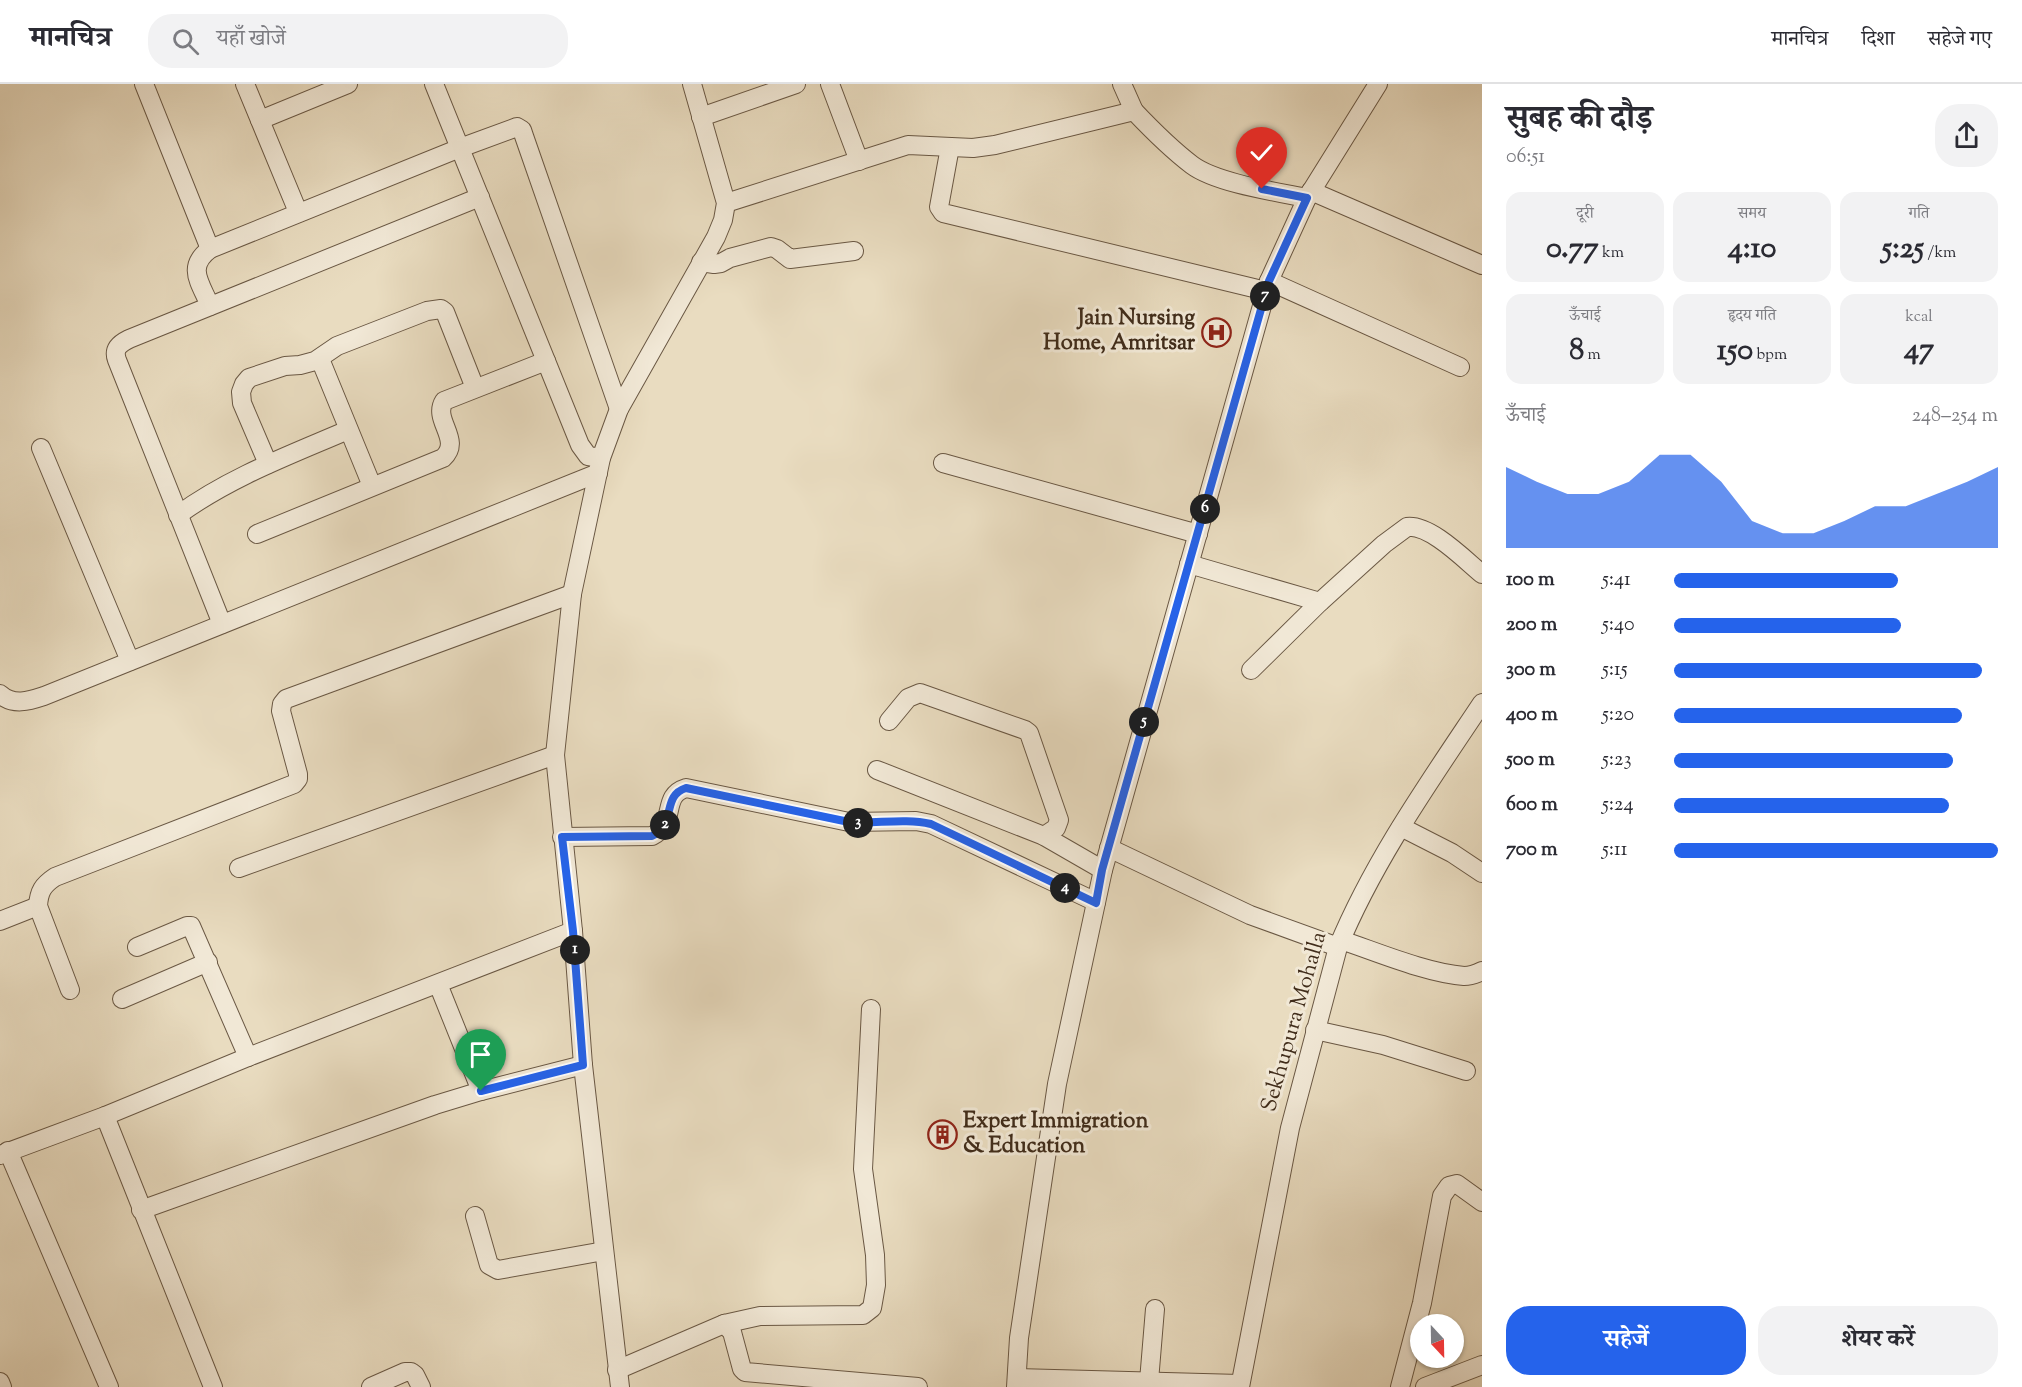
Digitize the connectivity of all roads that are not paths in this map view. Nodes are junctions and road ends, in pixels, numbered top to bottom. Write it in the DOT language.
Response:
graph roads {
  1 [pos="144,84"];
  2 [pos="246,84"];
  3 [pos="348,84"];
  4 [pos="434,84"];
  5 [pos="692,84"];
  6 [pos="796,84"];
  7 [pos="830,84"];
  8 [pos="1122,84"];
  9 [pos="1378,84"];
  10 [pos="1134,111"];
  11 [pos="702,117"];
  12 [pos="260,120"];
  13 [pos="950,147"];
  14 [pos="460,148"];
  15 [pos="859,161"];
  16 [pos="1309,195"];
  17 [pos="480,197"];
  18 [pos="726,203"];
  19 [pos="298,212"];
  20 [pos="210,249"];
  21 [pos="854,251"];
  22 [pos="702,262"];
  23 [pos="1482,265"];
  24 [pos="1268,286"];
  25 [pos="210,306"];
  26 [pos="320,359"];
  27 [pos="546,361"];
  28 [pos="1460,367"];
  29 [pos="475,388"];
  30 [pos="619,409"];
  31 [pos="348,429"];
  32 [pos="41,448"];
  33 [pos="943,463"];
  34 [pos="268,464"];
  35 [pos="599,465"];
  36 [pos="372,486"];
  37 [pos="178,515"];
  38 [pos="257,534"];
  39 [pos="1198,534"];
  40 [pos="1189,564"];
  41 [pos="1482,574"];
  42 [pos="572,594"];
  43 [pos="1320,602"];
  44 [pos="222,624"];
  45 [pos="129,661"];
  46 [pos="1251,670"];
  47 [pos="0,694"];
  48 [pos="1482,703"];
  49 [pos="889,721"];
  50 [pos="555,755"];
  51 [pos="877,770"];
  52 [pos="1401,827"];
  53 [pos="1044,836"];
  54 [pos="562,837"];
  55 [pos="1109,848"];
  56 [pos="239,868"];
  57 [pos="1102,870"];
  58 [pos="1482,873"];
  59 [pos="1096,903"];
  60 [pos="38,906"];
  61 [pos="0,921"];
  62 [pos="573,931"];
  63 [pos="1339,944"];
  64 [pos="137,947"];
  65 [pos="208,962"];
  66 [pos="1482,972"];
  67 [pos="438,984"];
  68 [pos="70,990"];
  69 [pos="122,999"];
  70 [pos="871,1009"];
  71 [pos="1315,1030"];
  72 [pos="249,1057"];
  73 [pos="583,1065"];
  74 [pos="1466,1071"];
  75 [pos="481,1091"];
  76 [pos="105,1116"];
  77 [pos="4,1153"];
  78 [pos="1482,1202"];
  79 [pos="141,1210"];
  80 [pos="475,1216"];
  81 [pos="604,1251"];
  82 [pos="1155,1309"];
  83 [pos="724,1324"];
  84 [pos="1482,1365"];
  85 [pos="618,1378"];
  86 [pos="0,1382"];
  87 [pos="1016,1382"];
  88 [pos="1149,1382"];
  89 [pos="1240,1386"];
  90 [pos="2,1387"];
  91 [pos="109,1387"];
  92 [pos="213,1387"];
  93 [pos="371,1387"];
  94 [pos="421,1387"];
  95 [pos="918,1387"];
  96 [pos="1400,1387"];
  97 [pos="1425,1387"];
  1 -- 20 [label="street"];
  2 -- 12 [label="street"];
  3 -- 12 [label="street"];
  4 -- 14 [label="street"];
  5 -- 11 [label="street"];
  6 -- 11 [label="street"];
  7 -- 15 [label="street"];
  8 -- 10 [label="street"];
  9 -- 16 [label="street"];
  10 -- 13 [label="street"];
  10 -- 16 [label="street"];
  11 -- 18 [label="street"];
  12 -- 19 [label="street"];
  13 -- 15 [label="street"];
  13 -- 24 [label="street"];
  14 -- 17 [label="street"];
  14 -- 19 [label="street"];
  14 -- 30 [label="street"];
  15 -- 18 [label="street"];
  16 -- 23 [label="street"];
  16 -- 24 [label="street"];
  17 -- 25 [label="street"];
  17 -- 27 [label="street"];
  18 -- 22 [label="street"];
  19 -- 20 [label="street"];
  20 -- 25 [label="street"];
  21 -- 22 [label="street"];
  22 -- 30 [label="street"];
  24 -- 28 [label="street"];
  24 -- 39 [label="street"];
  25 -- 37 [label="street"];
  26 -- 29 [label="street"];
  26 -- 31 [label="street"];
  26 -- 34 [label="street"];
  27 -- 29 [label="street"];
  27 -- 35 [label="street"];
  29 -- 36 [label="street"];
  30 -- 35 [label="street"];
  31 -- 34 [label="street"];
  31 -- 36 [label="street"];
  32 -- 45 [label="street"];
  33 -- 39 [label="street"];
  34 -- 37 [label="street"];
  35 -- 42 [label="street"];
  35 -- 44 [label="street"];
  36 -- 38 [label="street"];
  37 -- 44 [label="street"];
  39 -- 40 [label="street"];
  40 -- 43 [label="street"];
  40 -- 55 [label="street"];
  41 -- 43 [label="street"];
  42 -- 50 [label="street"];
  42 -- 60 [label="street"];
  43 -- 46 [label="street"];
  44 -- 45 [label="street"];
  45 -- 47 [label="street"];
  48 -- 52 [label="street, Sekhupura Mohalla"];
  49 -- 53 [label="street"];
  50 -- 54 [label="street"];
  50 -- 56 [label="street"];
  51 -- 53 [label="street"];
  52 -- 58 [label="street"];
  52 -- 63 [label="street, Sekhupura Mohalla"];
  53 -- 57 [label="street"];
  54 -- 59 [label="street"];
  54 -- 62 [label="street"];
  55 -- 57 [label="street"];
  55 -- 63 [label="street"];
  57 -- 59 [label="street"];
  59 -- 87 [label="street"];
  60 -- 61 [label="street"];
  60 -- 68 [label="street"];
  62 -- 67 [label="street"];
  62 -- 73 [label="street"];
  63 -- 66 [label="street"];
  63 -- 71 [label="street, Sekhupura Mohalla"];
  64 -- 65 [label="street"];
  65 -- 69 [label="street"];
  65 -- 72 [label="street"];
  67 -- 72 [label="street"];
  67 -- 75 [label="street"];
  70 -- 83 [label="street"];
  71 -- 74 [label="street"];
  71 -- 89 [label="street, Sekhupura Mohalla"];
  72 -- 76 [label="street"];
  73 -- 75 [label="street"];
  73 -- 81 [label="street"];
  75 -- 79 [label="street"];
  76 -- 77 [label="street"];
  76 -- 79 [label="street"];
  77 -- 91 [label="street"];
  78 -- 96 [label="street"];
  79 -- 92 [label="street"];
  80 -- 81 [label="street"];
  81 -- 85 [label="street"];
  82 -- 88 [label="street"];
  83 -- 85 [label="street"];
  83 -- 95 [label="street"];
  84 -- 97 [label="street"];
  86 -- 90 [label="street"];
  87 -- 88 [label="street"];
  88 -- 89 [label="street"];
  93 -- 94 [label="street"];
}
